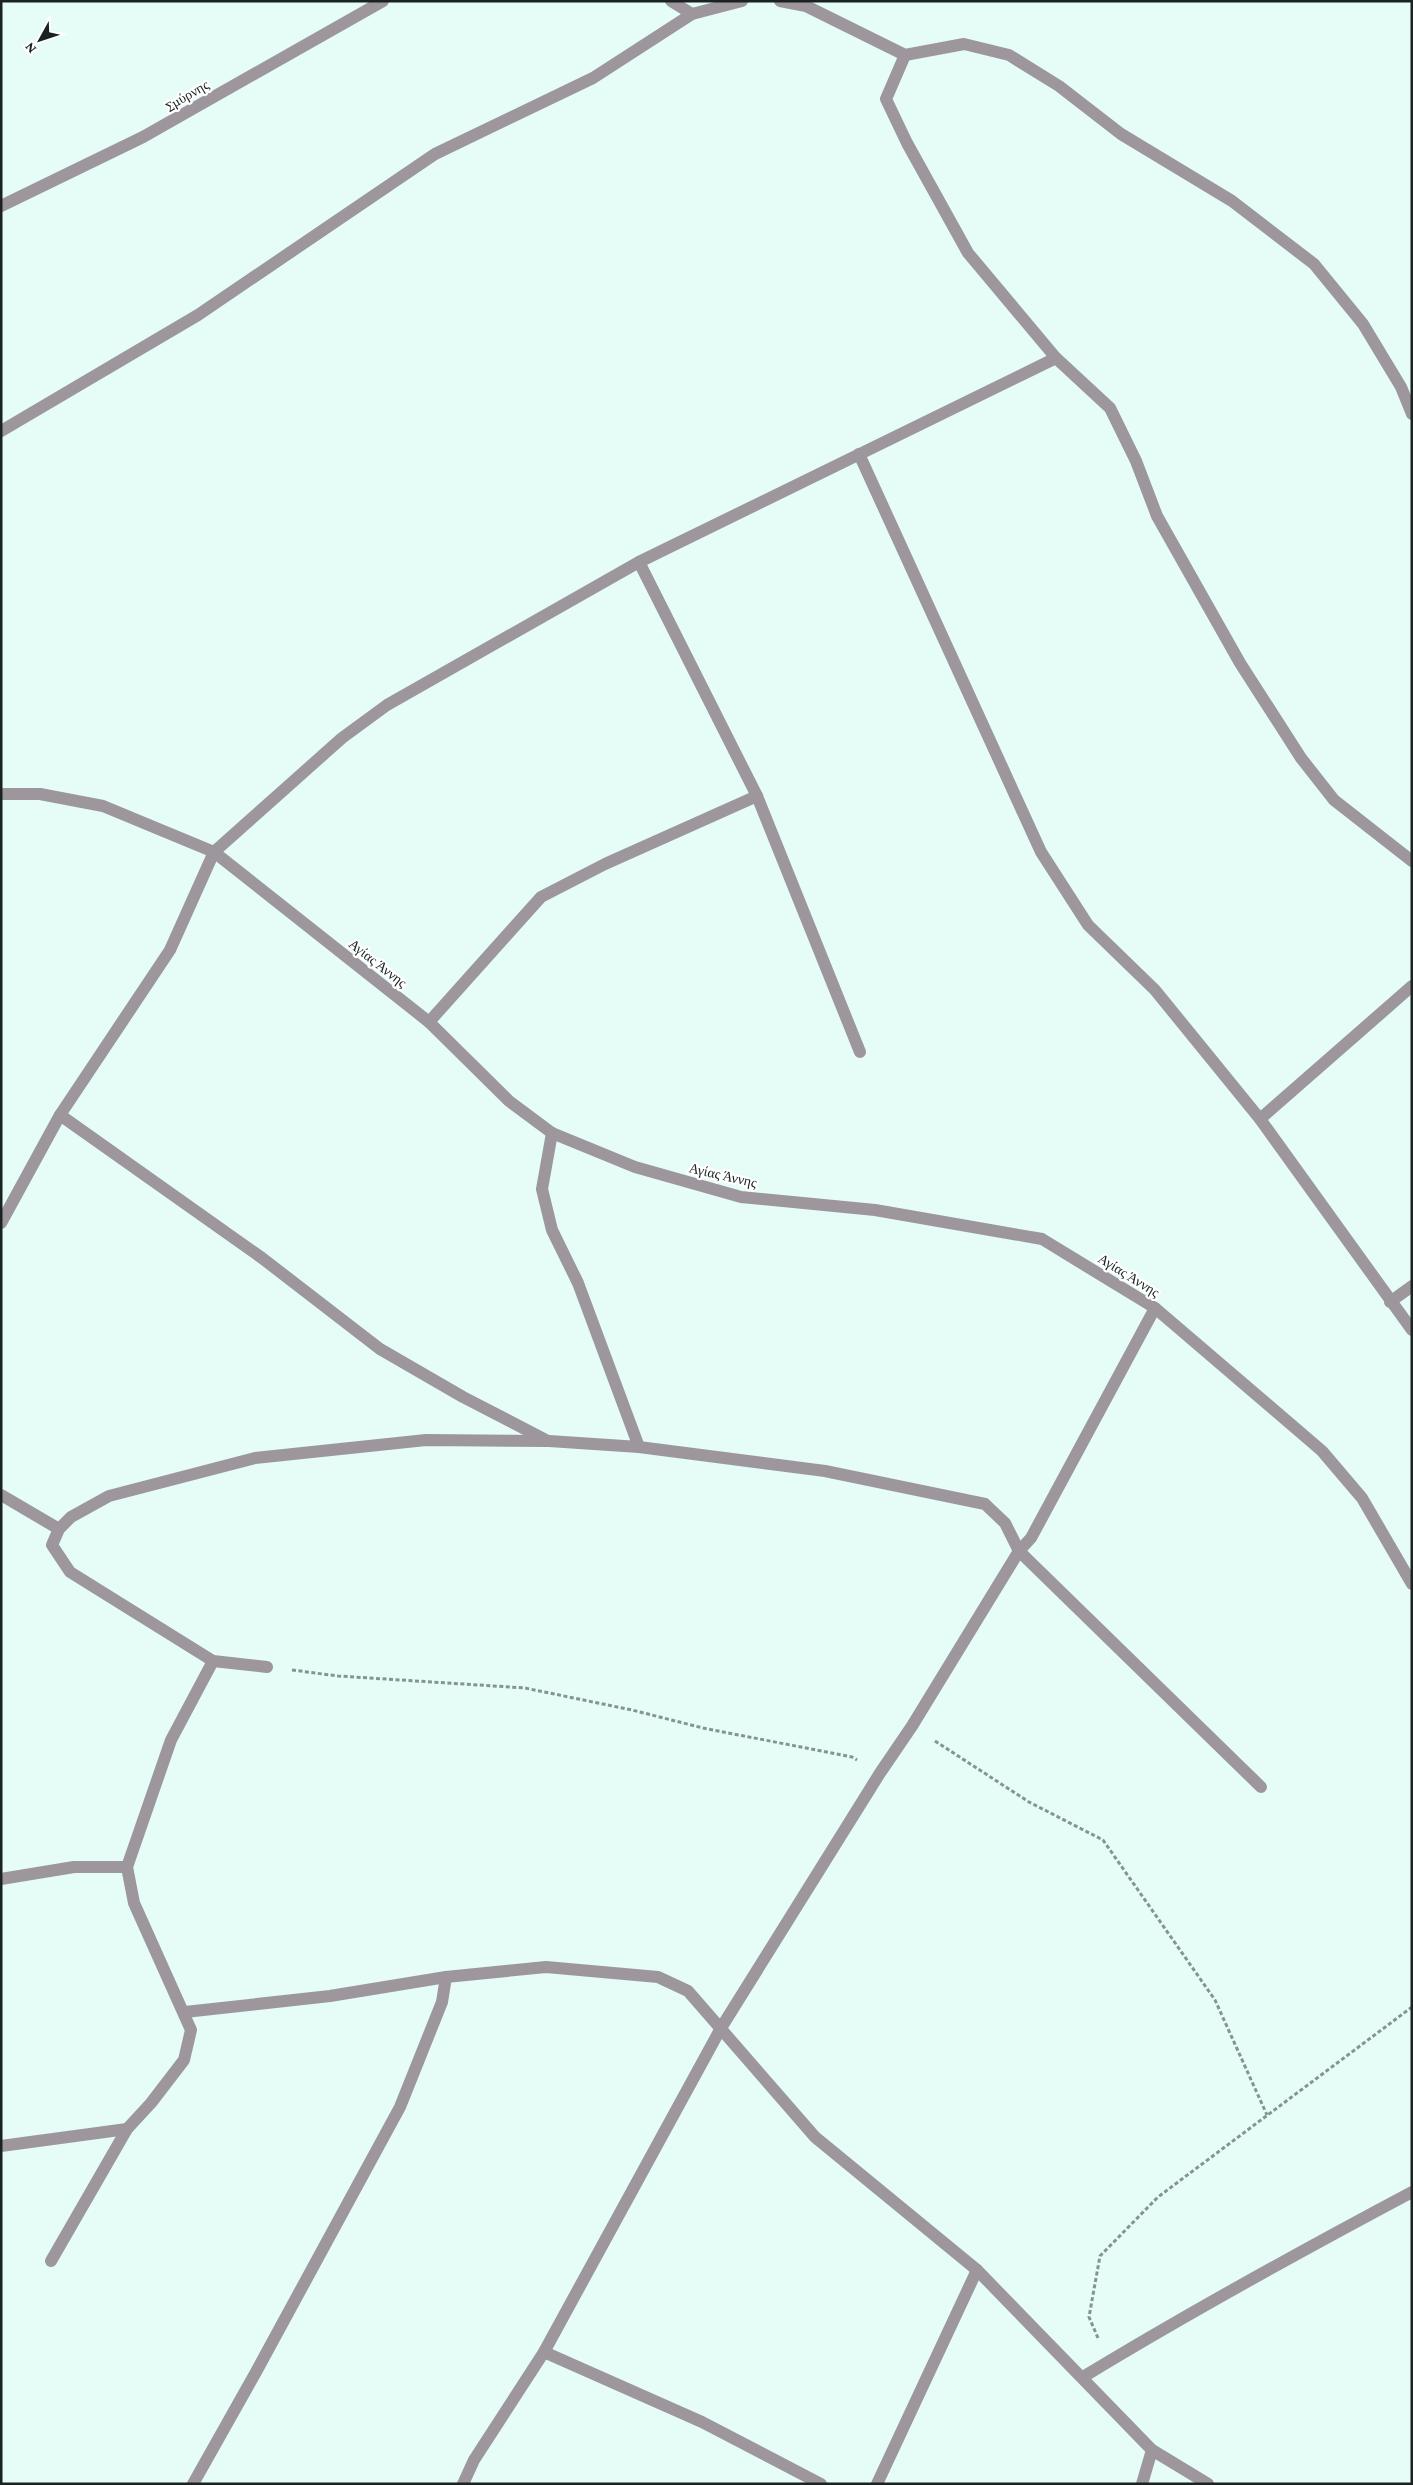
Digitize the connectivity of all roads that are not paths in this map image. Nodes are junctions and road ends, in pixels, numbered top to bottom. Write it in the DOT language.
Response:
graph roads {
  1 [pos="383,1"];
  2 [pos="671,1"];
  3 [pos="742,1"];
  4 [pos="780,1"];
  5 [pos="692,14"];
  6 [pos="905,55"];
  7 [pos="1,206"];
  8 [pos="1056,358"];
  9 [pos="1412,414"];
  10 [pos="1,431"];
  11 [pos="859,454"];
  12 [pos="639,562"];
  13 [pos="1,794"];
  14 [pos="757,796"];
  15 [pos="214,852"];
  16 [pos="1412,861"];
  17 [pos="1412,986"];
  18 [pos="429,1022"];
  19 [pos="860,1052"];
  20 [pos="60,1115"];
  21 [pos="1260,1119"];
  22 [pos="552,1133"];
  23 [pos="1,1223"];
  24 [pos="1412,1286"];
  25 [pos="1390,1302"];
  26 [pos="1155,1308"];
  27 [pos="1412,1330"];
  28 [pos="549,1441"];
  29 [pos="639,1447"];
  30 [pos="1,1495"];
  31 [pos="59,1529"];
  32 [pos="1019,1551"];
  33 [pos="1412,1584"];
  34 [pos="213,1661"];
  35 [pos="267,1667"];
  36 [pos="1261,1787"];
  37 [pos="127,1867"];
  38 [pos="1,1879"];
  39 [pos="446,1977"];
  40 [pos="185,2012"];
  41 [pos="721,2028"];
  42 [pos="127,2129"];
  43 [pos="1,2146"];
  44 [pos="1412,2192"];
  45 [pos="51,2261"];
  46 [pos="976,2270"];
  47 [pos="544,2352"];
  48 [pos="1083,2377"];
  49 [pos="1152,2450"];
  50 [pos="192,2484"];
  51 [pos="463,2484"];
  52 [pos="822,2484"];
  53 [pos="877,2484"];
  54 [pos="1142,2484"];
  55 [pos="1208,2484"];
  1 -- 7 [label="street, Σμύρνης"];
  2 -- 5 [label="street"];
  3 -- 5 [label="street"];
  4 -- 6 [label="street"];
  5 -- 10 [label="street"];
  6 -- 8 [label="street"];
  6 -- 9 [label="street"];
  8 -- 11 [label="street"];
  8 -- 16 [label="street"];
  11 -- 12 [label="street"];
  11 -- 21 [label="street"];
  12 -- 14 [label="street"];
  12 -- 15 [label="street"];
  13 -- 15 [label="street, Αγίας Άννης"];
  14 -- 18 [label="street"];
  14 -- 19 [label="street"];
  15 -- 18 [label="street, Αγίας Άννης"];
  15 -- 20 [label="street"];
  17 -- 21 [label="street"];
  18 -- 22 [label="street, Αγίας Άννης"];
  20 -- 23 [label="street"];
  20 -- 28 [label="street"];
  21 -- 25 [label="street"];
  22 -- 26 [label="street, Αγίας Άννης"];
  22 -- 29 [label="street"];
  24 -- 25 [label="street"];
  25 -- 27 [label="street"];
  26 -- 32 [label="street"];
  26 -- 33 [label="street, Αγίας Άννης"];
  28 -- 29 [label="street"];
  28 -- 31 [label="street"];
  29 -- 32 [label="street"];
  30 -- 31 [label="street"];
  31 -- 34 [label="street"];
  32 -- 36 [label="street"];
  32 -- 41 [label="street"];
  34 -- 35 [label="street"];
  34 -- 37 [label="street"];
  37 -- 38 [label="street"];
  37 -- 40 [label="street"];
  39 -- 40 [label="street"];
  39 -- 41 [label="street"];
  39 -- 50 [label="street"];
  40 -- 42 [label="street"];
  41 -- 46 [label="street"];
  41 -- 47 [label="street"];
  42 -- 43 [label="street"];
  42 -- 45 [label="street"];
  44 -- 48 [label="street"];
  46 -- 48 [label="street"];
  46 -- 53 [label="street"];
  47 -- 51 [label="street"];
  47 -- 52 [label="street"];
  48 -- 49 [label="street"];
  49 -- 54 [label="street"];
  49 -- 55 [label="street"];
}
